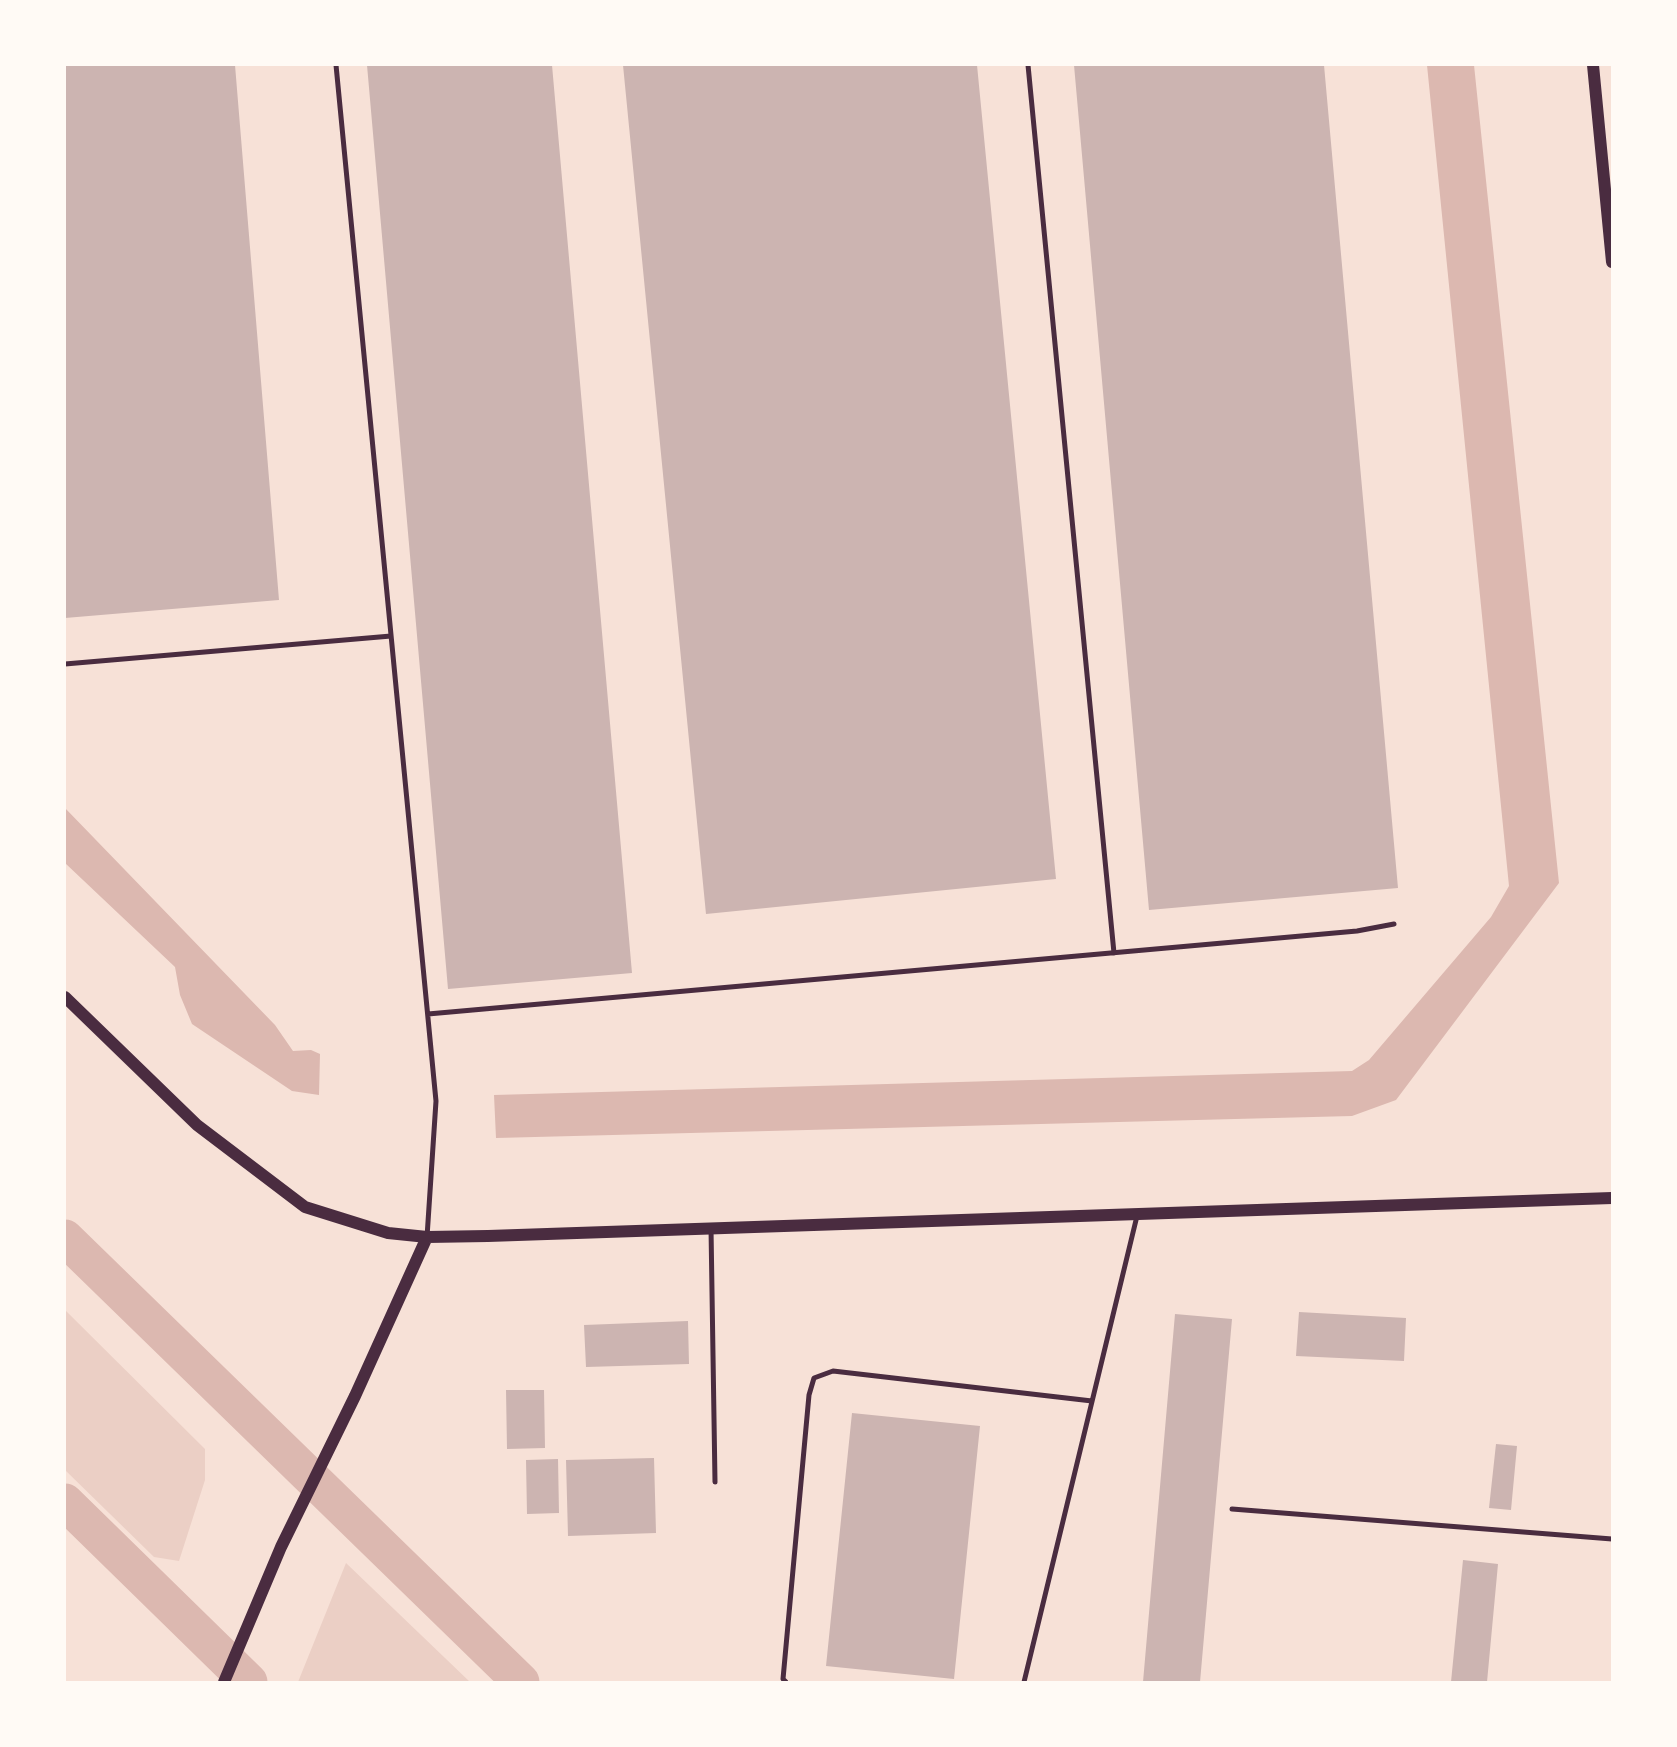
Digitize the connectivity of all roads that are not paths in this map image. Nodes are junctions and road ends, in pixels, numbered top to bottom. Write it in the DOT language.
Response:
graph roads {
  1 [pos="336,65"];
  2 [pos="1028,65"];
  3 [pos="1594,65"];
  4 [pos="1612,262"];
  5 [pos="391,636"];
  6 [pos="65,664"];
  7 [pos="1394,924"];
  8 [pos="1114,953"];
  9 [pos="65,997"];
  10 [pos="428,1014"];
  11 [pos="1612,1198"];
  12 [pos="1138,1213"];
  13 [pos="711,1228"];
  14 [pos="427,1237"];
  15 [pos="1093,1401"];
  16 [pos="715,1482"];
  17 [pos="1232,1509"];
  18 [pos="1612,1539"];
  19 [pos="224,1682"];
  20 [pos="786,1682"];
  21 [pos="1024,1682"];
  1 -- 5 [label="lane"];
  2 -- 8 [label="lane"];
  3 -- 4 [label="street"];
  5 -- 6 [label="lane"];
  5 -- 10 [label="lane"];
  7 -- 8 [label="lane"];
  8 -- 10 [label="lane"];
  9 -- 14 [label="street"];
  10 -- 14 [label="lane"];
  11 -- 12 [label="street"];
  12 -- 13 [label="street"];
  12 -- 15 [label="lane"];
  13 -- 14 [label="street"];
  13 -- 16 [label="lane"];
  14 -- 19 [label="street"];
  15 -- 20 [label="lane"];
  15 -- 21 [label="lane"];
  17 -- 18 [label="lane"];
}
